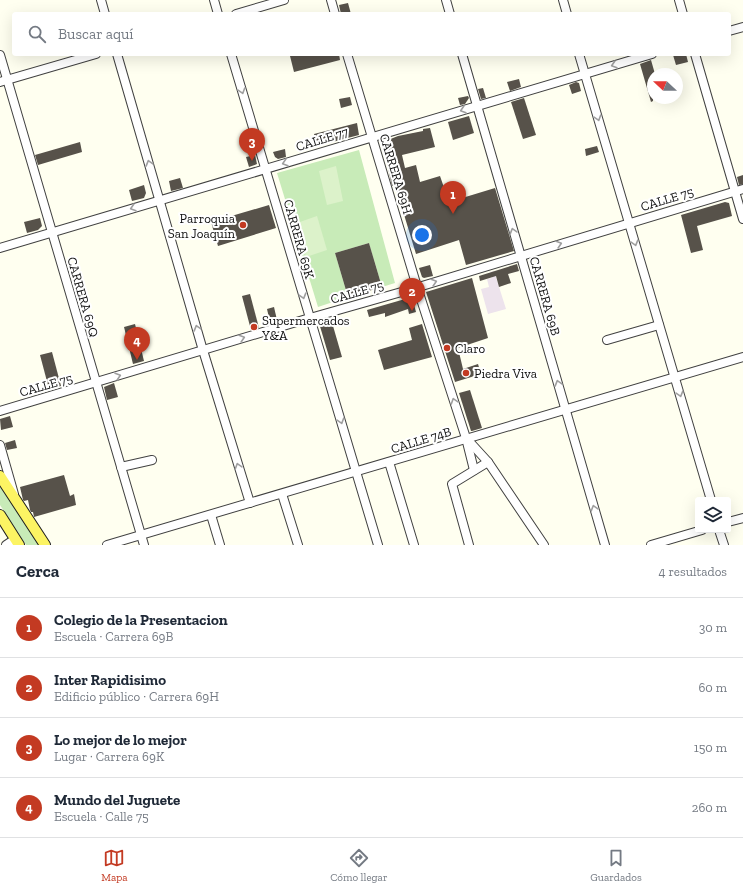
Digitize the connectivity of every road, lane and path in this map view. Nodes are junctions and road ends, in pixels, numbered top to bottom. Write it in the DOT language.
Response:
graph roads {
  1 [pos="101,0"];
  2 [pos="214,0"];
  3 [pos="284,0"];
  4 [pos="331,0"];
  5 [pos="446,0"];
  6 [pos="563,0"];
  7 [pos="679,0"];
  8 [pos="104,12"];
  9 [pos="217,12"];
  10 [pos="243,12"];
  11 [pos="334,12"];
  12 [pos="449,12"];
  13 [pos="566,12"];
  14 [pos="682,12"];
  15 [pos="743,27"];
  16 [pos="731,30"];
  17 [pos="0,55"];
  18 [pos="89,56"];
  19 [pos="118,56"];
  20 [pos="232,56"];
  21 [pos="348,56"];
  22 [pos="463,56"];
  23 [pos="580,56"];
  24 [pos="645,56"];
  25 [pos="696,56"];
  26 [pos="585,74"];
  27 [pos="4,81"];
  28 [pos="477,106"];
  29 [pos="372,137"];
  30 [pos="266,169"];
  31 [pos="739,190"];
  32 [pos="159,200"];
  33 [pos="743,219"];
  34 [pos="629,223"];
  35 [pos="52,232"];
  36 [pos="0,248"];
  37 [pos="521,256"];
  38 [pos="417,287"];
  39 [pos="309,318"];
  40 [pos="659,325"];
  41 [pos="607,340"];
  42 [pos="203,350"];
  43 [pos="743,357"];
  44 [pos="675,378"];
  45 [pos="96,383"];
  46 [pos="566,410"];
  47 [pos="0,411"];
  48 [pos="466,438"];
  49 [pos="0,445"];
  50 [pos="152,460"];
  51 [pos="389,462"];
  52 [pos="488,462"];
  53 [pos="121,467"];
  54 [pos="474,470"];
  55 [pos="356,472"];
  56 [pos="0,476"];
  57 [pos="282,494"];
  58 [pos="710,497"];
  59 [pos="16,498"];
  60 [pos="250,503"];
  61 [pos="0,515"];
  62 [pos="211,515"];
  63 [pos="743,518"];
  64 [pos="731,521"];
  65 [pos="695,532"];
  66 [pos="720,533"];
  67 [pos="140,535"];
  68 [pos="17,542"];
  69 [pos="6,545"];
  70 [pos="45,545"];
  71 [pos="107,545"];
  72 [pos="144,545"];
  73 [pos="220,545"];
  74 [pos="298,545"];
  75 [pos="378,545"];
  76 [pos="414,545"];
  77 [pos="469,545"];
  78 [pos="544,545"];
  79 [pos="605,545"];
  80 [pos="651,545"];
  81 [pos="724,545"];
  1 -- 8 [label="street"];
  2 -- 9 [label="street"];
  3 -- 10 [label="street"];
  4 -- 11 [label="street"];
  5 -- 12 [label="street"];
  6 -- 13 [label="street"];
  7 -- 14 [label="street"];
  15 -- 16 [label="street"];
  17 -- 27 [label="street, CARRERA 69Q"];
  18 -- 27 [label="street"];
  32 -- 19 [label="street, one-way"];
  20 -- 30 [label="street, CARRERA 69K, one-way"];
  21 -- 29 [label="street, CARRERA 69H"];
  22 -- 28 [label="street, CARRERA 69B"];
  23 -- 26 [label="street"];
  24 -- 26 [label="street, CALLE 77, one-way"];
  25 -- 31 [label="street"];
  26 -- 28 [label="street, CALLE 77"];
  26 -- 34 [label="street, one-way"];
  27 -- 35 [label="street, CARRERA 69Q"];
  28 -- 29 [label="street, CALLE 77, one-way"];
  37 -- 28 [label="street, CARRERA 69B, one-way"];
  29 -- 30 [label="street, CALLE 77, one-way"];
  29 -- 38 [label="street, CARRERA 69H"];
  30 -- 32 [label="street, CALLE 77"];
  30 -- 39 [label="street, CARRERA 69K, one-way"];
  31 -- 33 [label="street"];
  31 -- 34 [label="street, CALLE 75"];
  32 -- 35 [label="street, CALLE 77, one-way"];
  42 -- 32 [label="street, one-way"];
  37 -- 34 [label="street, CALLE 75, one-way"];
  34 -- 40 [label="street, one-way"];
  35 -- 36 [label="street, CALLE 77"];
  35 -- 45 [label="street, CARRERA 69Q"];
  38 -- 37 [label="street, CALLE 75, one-way"];
  46 -- 37 [label="street, CARRERA 69B, one-way"];
  38 -- 39 [label="street, CALLE 75"];
  48 -- 38 [label="street, CARRERA 69H, one-way"];
  42 -- 39 [label="street, CALLE 75, one-way"];
  39 -- 55 [label="street, CARRERA 69K, one-way"];
  40 -- 41 [label="street"];
  40 -- 44 [label="street"];
  45 -- 42 [label="street, CALLE 75, one-way"];
  60 -- 42 [label="street, one-way"];
  43 -- 44 [label="street, CALLE 74B"];
  44 -- 46 [label="street, CALLE 74B"];
  44 -- 58 [label="street, one-way"];
  45 -- 47 [label="street, CALLE 75"];
  45 -- 53 [label="street, CARRERA 69Q"];
  46 -- 48 [label="street, CALLE 74B"];
  79 -- 46 [label="street, CARRERA 69B, one-way"];
  48 -- 51 [label="street, CALLE 74B"];
  48 -- 52 [label="street"];
  48 -- 54 [label="street, CARRERA 69H"];
  49 -- 59 [label="street"];
  50 -- 53 [label="street"];
  51 -- 55 [label="street, CALLE 74B"];
  51 -- 76 [label="street"];
  52 -- 54 [label="street"];
  52 -- 78 [label="street"];
  53 -- 67 [label="street, CARRERA 69Q"];
  54 -- 77 [label="street"];
  55 -- 57 [label="street, CALLE 74B"];
  55 -- 75 [label="street, CARRERA 69K"];
  56 -- 59 [label="main road"];
  57 -- 60 [label="street, CALLE 74B"];
  57 -- 74 [label="street"];
  59 -- 70 [label="main road"];
  60 -- 62 [label="street, CALLE 74B"];
  61 -- 68 [label="main road"];
  62 -- 67 [label="street, CALLE 74B"];
  62 -- 73 [label="street"];
  63 -- 64 [label="street"];
  65 -- 80 [label="street"];
  66 -- 81 [label="street"];
  67 -- 71 [label="street, CALLE 74B"];
  67 -- 72 [label="street, CARRERA 69Q"];
  68 -- 69 [label="street"];
}
